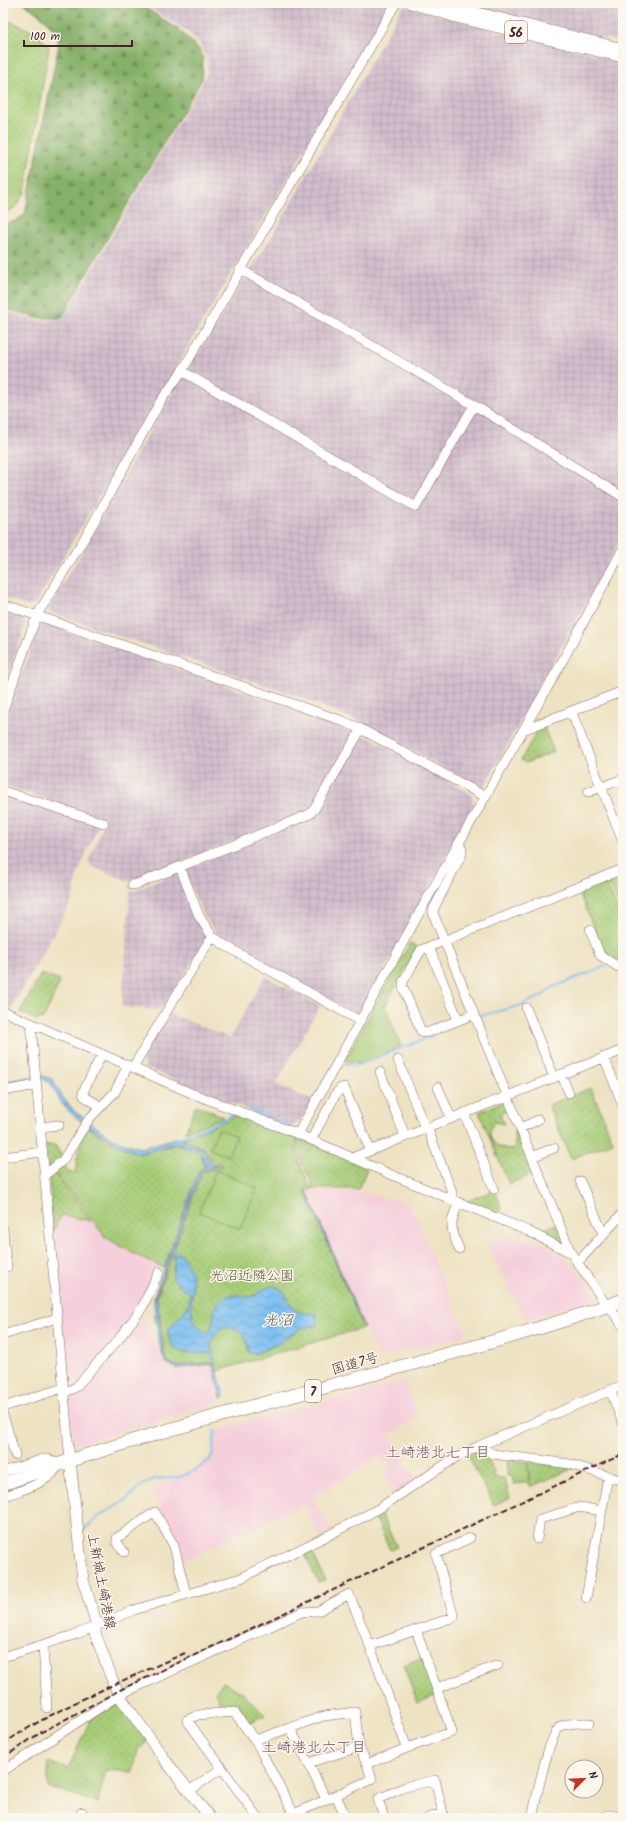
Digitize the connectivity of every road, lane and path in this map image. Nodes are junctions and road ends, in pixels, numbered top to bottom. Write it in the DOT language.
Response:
graph roads {
  1 [pos="396,3"];
  2 [pos="411,3"];
  3 [pos="437,3"];
  4 [pos="623,49"];
  5 [pos="623,57"];
  6 [pos="240,269"];
  7 [pos="182,371"];
  8 [pos="474,405"];
  9 [pos="623,497"];
  10 [pos="623,549"];
  11 [pos="3,604"];
  12 [pos="37,615"];
  13 [pos="623,691"];
  14 [pos="3,710"];
  15 [pos="571,711"];
  16 [pos="361,729"];
  17 [pos="523,730"];
  18 [pos="623,778"];
  19 [pos="601,787"];
  20 [pos="3,790"];
  21 [pos="588,792"];
  22 [pos="486,797"];
  23 [pos="104,823"];
  24 [pos="623,842"];
  25 [pos="459,843"];
  26 [pos="180,867"];
  27 [pos="623,869"];
  28 [pos="132,885"];
  29 [pos="590,930"];
  30 [pos="212,936"];
  31 [pos="444,941"];
  32 [pos="429,947"];
  33 [pos="617,967"];
  34 [pos="526,1008"];
  35 [pos="3,1011"];
  36 [pos="474,1014"];
  37 [pos="458,1020"];
  38 [pos="360,1021"];
  39 [pos="31,1023"];
  40 [pos="623,1050"];
  41 [pos="102,1054"];
  42 [pos="604,1057"];
  43 [pos="398,1060"];
  44 [pos="131,1066"];
  45 [pos="380,1072"];
  46 [pos="557,1076"];
  47 [pos="37,1080"];
  48 [pos="438,1088"];
  49 [pos="3,1090"];
  50 [pos="569,1093"];
  51 [pos="507,1096"];
  52 [pos="98,1105"];
  53 [pos="623,1105"];
  54 [pos="464,1113"];
  55 [pos="450,1118"];
  56 [pos="538,1120"];
  57 [pos="59,1126"];
  58 [pos="40,1127"];
  59 [pos="426,1128"];
  60 [pos="520,1128"];
  61 [pos="298,1134"];
  62 [pos="406,1136"];
  63 [pos="311,1140"];
  64 [pos="554,1148"];
  65 [pos="370,1150"];
  66 [pos="42,1152"];
  67 [pos="3,1157"];
  68 [pos="532,1157"];
  69 [pos="352,1158"];
  70 [pos="45,1175"];
  71 [pos="580,1181"];
  72 [pos="494,1189"];
  73 [pos="456,1200"];
  74 [pos="623,1213"];
  75 [pos="3,1229"];
  76 [pos="604,1234"];
  77 [pos="4,1244"];
  78 [pos="459,1249"];
  79 [pos="571,1253"];
  80 [pos="577,1263"];
  81 [pos="7,1267"];
  82 [pos="159,1272"];
  83 [pos="623,1300"];
  84 [pos="608,1306"];
  85 [pos="57,1318"];
  86 [pos="623,1326"];
  87 [pos="3,1335"];
  88 [pos="623,1385"];
  89 [pos="63,1390"];
  90 [pos="610,1390"];
  91 [pos="3,1407"];
  92 [pos="3,1415"];
  93 [pos="623,1423"];
  94 [pos="478,1446"];
  95 [pos="16,1454"];
  96 [pos="64,1463"];
  97 [pos="3,1472"];
  98 [pos="608,1476"];
  99 [pos="623,1481"];
  100 [pos="3,1484"];
  101 [pos="3,1497"];
  102 [pos="601,1511"];
  103 [pos="470,1538"];
  104 [pos="537,1539"];
  105 [pos="124,1552"];
  106 [pos="186,1594"];
  107 [pos="586,1598"];
  108 [pos="95,1627"];
  109 [pos="416,1630"];
  110 [pos="43,1645"];
  111 [pos="370,1646"];
  112 [pos="3,1656"];
  113 [pos="498,1664"];
  114 [pos="437,1688"];
  115 [pos="119,1695"];
  116 [pos="47,1708"];
  117 [pos="589,1723"];
  118 [pos="290,1728"];
  119 [pos="255,1740"];
  120 [pos="359,1746"];
  121 [pos="407,1748"];
  122 [pos="308,1763"];
  123 [pos="367,1764"];
  124 [pos="222,1768"];
  125 [pos="3,1771"];
  126 [pos="189,1791"];
  127 [pos="336,1795"];
  128 [pos="326,1799"];
  129 [pos="294,1814"];
  130 [pos="623,1816"];
  131 [pos="207,1817"];
  132 [pos="258,1818"];
  133 [pos="285,1818"];
  134 [pos="346,1818"];
  135 [pos="384,1818"];
  136 [pos="428,1818"];
  137 [pos="532,1818"];
  138 [pos="601,1818"];
  1 -- 6 [label="street"];
  2 -- 5 [label="main road, 56"];
  3 -- 4 [label="main road, 56"];
  6 -- 7 [label="street"];
  6 -- 8 [label="street"];
  7 -- 8 [label="street"];
  7 -- 12 [label="street"];
  8 -- 9 [label="street"];
  10 -- 17 [label="street"];
  11 -- 12 [label="street"];
  12 -- 14 [label="street"];
  12 -- 16 [label="street"];
  13 -- 15 [label="street"];
  15 -- 17 [label="street"];
  15 -- 19 [label="street"];
  16 -- 22 [label="street"];
  16 -- 26 [label="street"];
  17 -- 22 [label="street"];
  18 -- 19 [label="street"];
  19 -- 21 [label="street"];
  19 -- 24 [label="street"];
  20 -- 23 [label="street"];
  22 -- 25 [label="street"];
  25 -- 31 [label="street"];
  25 -- 38 [label="street"];
  26 -- 28 [label="street"];
  26 -- 30 [label="street"];
  27 -- 31 [label="street"];
  29 -- 33 [label="street"];
  30 -- 38 [label="street"];
  30 -- 44 [label="street"];
  31 -- 32 [label="street"];
  31 -- 36 [label="street"];
  32 -- 37 [label="street"];
  32 -- 37 [label="street"];
  34 -- 46 [label="street"];
  35 -- 39 [label="street"];
  36 -- 37 [label="street"];
  36 -- 51 [label="street"];
  38 -- 61 [label="street"];
  39 -- 41 [label="street"];
  39 -- 47 [label="street"];
  40 -- 42 [label="street"];
  41 -- 44 [label="street"];
  41 -- 52 [label="street"];
  42 -- 46 [label="street"];
  42 -- 53 [label="street"];
  43 -- 59 [label="street"];
  44 -- 61 [label="street"];
  44 -- 70 [label="street"];
  45 -- 62 [label="street"];
  46 -- 50 [label="street"];
  46 -- 51 [label="street"];
  47 -- 49 [label="street"];
  47 -- 58 [label="street"];
  48 -- 55 [label="street"];
  51 -- 54 [label="street"];
  51 -- 60 [label="street"];
  54 -- 55 [label="street"];
  54 -- 72 [label="street"];
  55 -- 59 [label="street"];
  56 -- 60 [label="street"];
  57 -- 58 [label="street"];
  58 -- 66 [label="street"];
  59 -- 62 [label="street"];
  59 -- 73 [label="street"];
  60 -- 68 [label="street"];
  61 -- 63 [label="street"];
  62 -- 65 [label="street"];
  63 -- 65 [label="street"];
  63 -- 69 [label="street"];
  64 -- 68 [label="street"];
  65 -- 69 [label="street"];
  66 -- 67 [label="street"];
  66 -- 70 [label="street"];
  68 -- 79 [label="street"];
  69 -- 73 [label="street"];
  70 -- 85 [label="street"];
  71 -- 76 [label="street"];
  73 -- 78 [label="street"];
  73 -- 79 [label="street"];
  74 -- 76 [label="street"];
  75 -- 77 [label="street"];
  76 -- 80 [label="street"];
  77 -- 81 [label="street"];
  79 -- 80 [label="street"];
  80 -- 84 [label="street"];
  82 -- 89 [label="street"];
  83 -- 84 [label="highway, 国道7号 / 7"];
  84 -- 86 [label="street"];
  84 -- 96 [label="highway, 国道7号 / 7"];
  85 -- 87 [label="street"];
  85 -- 89 [label="street"];
  88 -- 90 [label="street"];
  89 -- 91 [label="street"];
  89 -- 96 [label="street"];
  90 -- 93 [label="street"];
  90 -- 94 [label="street"];
  92 -- 95 [label="street"];
  94 -- 98 [label="street"];
  94 -- 106 [label="street"];
  96 -- 97 [label="street"];
  96 -- 100 [label="highway, 国道7号 / 7"];
  96 -- 101 [label="street"];
  96 -- 108 [label="main road, 上新城土崎港線"];
  98 -- 99 [label="street"];
  98 -- 102 [label="street"];
  102 -- 104 [label="street"];
  102 -- 107 [label="street"];
  103 -- 109 [label="street"];
  105 -- 106 [label="street"];
  106 -- 108 [label="street"];
  108 -- 110 [label="street"];
  108 -- 115 [label="main road, 上新城土崎港線"];
  109 -- 111 [label="street"];
  109 -- 114 [label="street"];
  110 -- 112 [label="street"];
  110 -- 116 [label="street"];
  111 -- 115 [label="street"];
  111 -- 121 [label="street"];
  113 -- 114 [label="street"];
  114 -- 121 [label="street"];
  115 -- 125 [label="street"];
  115 -- 126 [label="main road, 上新城土崎港線"];
  117 -- 137 [label="street"];
  118 -- 119 [label="street"];
  118 -- 120 [label="street"];
  118 -- 122 [label="street"];
  119 -- 124 [label="street"];
  119 -- 129 [label="street"];
  120 -- 122 [label="street"];
  120 -- 123 [label="street"];
  121 -- 123 [label="street"];
  122 -- 128 [label="street"];
  123 -- 127 [label="street"];
  124 -- 126 [label="street"];
  124 -- 132 [label="street"];
  126 -- 131 [label="main road, 上新城土崎港線"];
  127 -- 128 [label="street"];
  127 -- 134 [label="street"];
  128 -- 129 [label="street"];
  129 -- 133 [label="street"];
  130 -- 138 [label="street"];
  135 -- 136 [label="street"];
}
